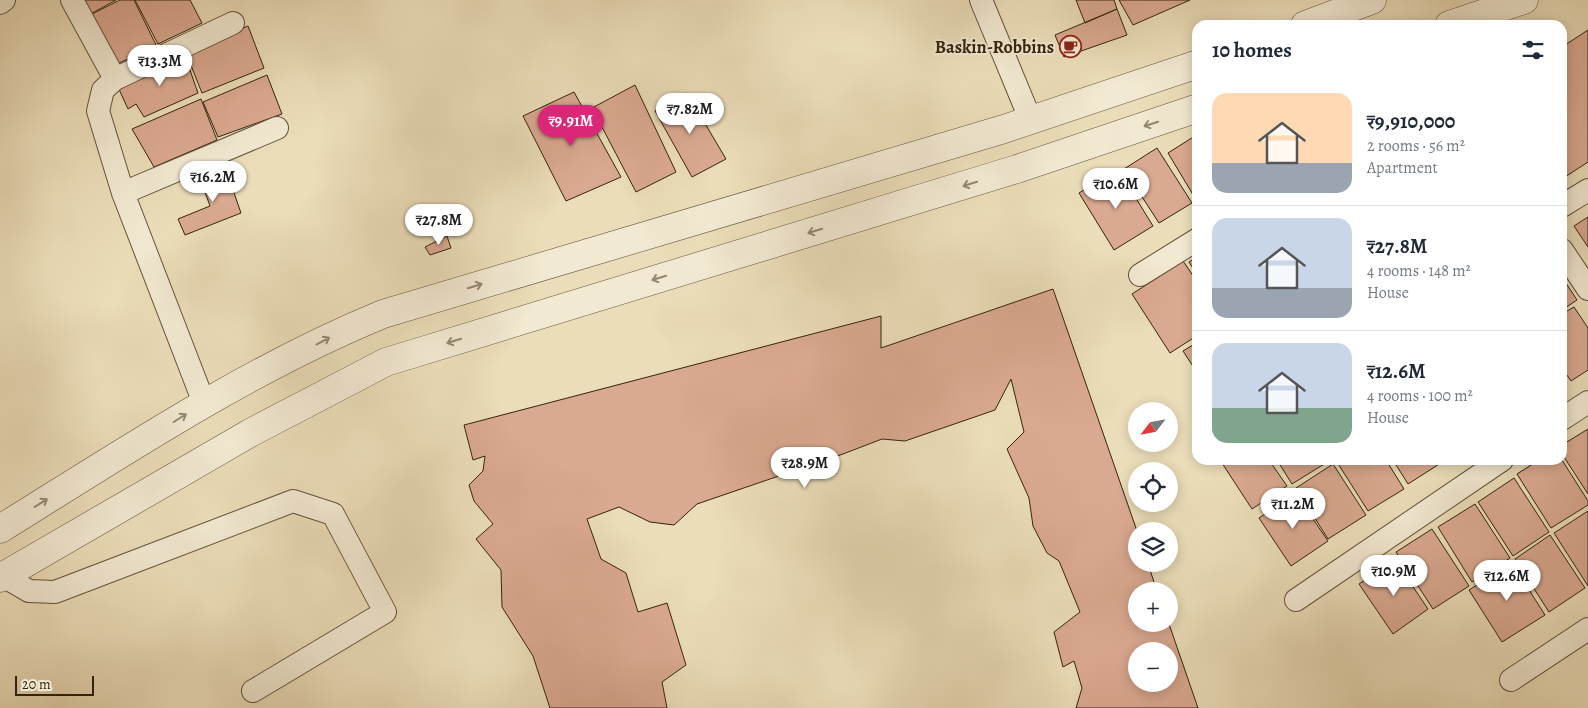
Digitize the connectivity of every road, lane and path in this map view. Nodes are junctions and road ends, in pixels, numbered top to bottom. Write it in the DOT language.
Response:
graph roads {
  1 [pos="4,0"];
  2 [pos="72,0"];
  3 [pos="981,0"];
  4 [pos="1372,0"];
  5 [pos="1524,0"];
  6 [pos="0,2"];
  7 [pos="1318,20"];
  8 [pos="1467,20"];
  9 [pos="234,23"];
  10 [pos="1192,66"];
  11 [pos="115,79"];
  12 [pos="1192,110"];
  13 [pos="1031,121"];
  14 [pos="277,128"];
  15 [pos="1004,130"];
  16 [pos="1017,169"];
  17 [pos="1588,190"];
  18 [pos="123,193"];
  19 [pos="1567,203"];
  20 [pos="1192,243"];
  21 [pos="1567,258"];
  22 [pos="1140,275"];
  23 [pos="1588,289"];
  24 [pos="1588,402"];
  25 [pos="204,403"];
  26 [pos="1567,416"];
  27 [pos="1495,465"];
  28 [pos="0,529"];
  29 [pos="2,577"];
  30 [pos="1296,600"];
  31 [pos="1588,630"];
  32 [pos="1511,680"];
  33 [pos="253,691"];
  1 -- 6 [label="street"];
  2 -- 11 [label="street"];
  3 -- 13 [label="street"];
  4 -- 7 [label="street"];
  5 -- 8 [label="street"];
  9 -- 11 [label="street"];
  10 -- 13 [label="street"];
  11 -- 18 [label="street"];
  12 -- 16 [label="street, one-way"];
  13 -- 15 [label="street"];
  14 -- 18 [label="street"];
  15 -- 16 [label="street"];
  25 -- 15 [label="street, one-way"];
  16 -- 29 [label="street, one-way"];
  17 -- 19 [label="street"];
  18 -- 25 [label="street"];
  20 -- 22 [label="street"];
  21 -- 23 [label="street"];
  24 -- 26 [label="street"];
  28 -- 25 [label="street, one-way"];
  27 -- 30 [label="street"];
  29 -- 33 [label="street"];
  31 -- 32 [label="street"];
}
